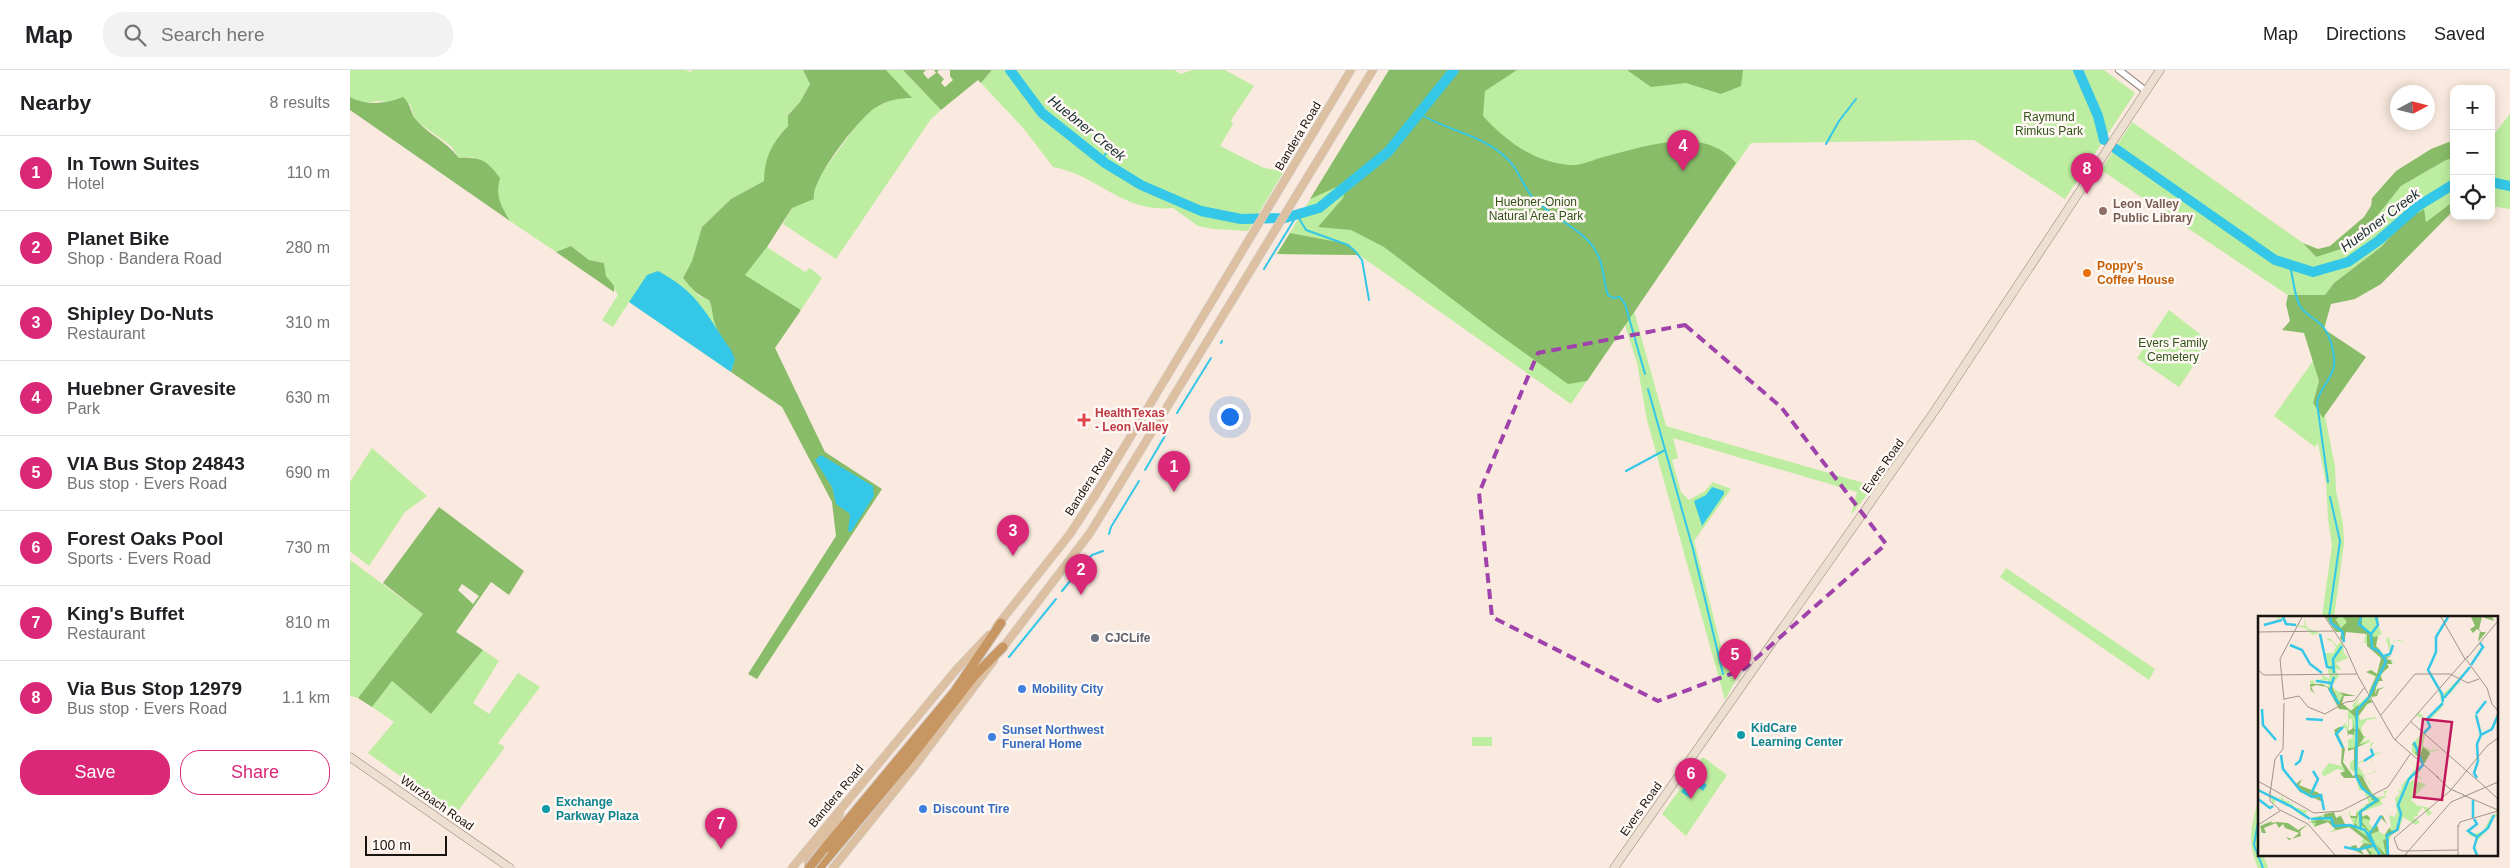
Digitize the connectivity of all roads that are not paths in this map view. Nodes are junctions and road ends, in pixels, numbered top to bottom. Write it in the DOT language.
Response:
graph roads {
  1 [pos="1351,70"];
  2 [pos="1373,70"];
  3 [pos="2119,70"];
  4 [pos="2160,70"];
  5 [pos="2146,91"];
  6 [pos="1001,622"];
  7 [pos="1003,647"];
  8 [pos="350,757"];
  9 [pos="841,808"];
  10 [pos="827,851"];
  11 [pos="510,868"];
  12 [pos="792,868"];
  13 [pos="809,868"];
  14 [pos="819,868"];
  15 [pos="832,868"];
  16 [pos="1614,868"];
  1 -- 6 [label="main road, Bandera Road"];
  2 -- 7 [label="main road"];
  3 -- 5 [label="street"];
  4 -- 5 [label="main road, Evers Road"];
  5 -- 16 [label="main road, Evers Road"];
  6 -- 9 [label="main road, Bandera Road"];
  6 -- 10 [label="highway"];
  7 -- 10 [label="highway"];
  7 -- 15 [label="main road"];
  8 -- 11 [label="main road, Wurzbach Road"];
  9 -- 12 [label="main road, Bandera Road"];
  9 -- 13 [label="main road"];
  10 -- 13 [label="highway, bridge"];
  10 -- 14 [label="highway"];
}
